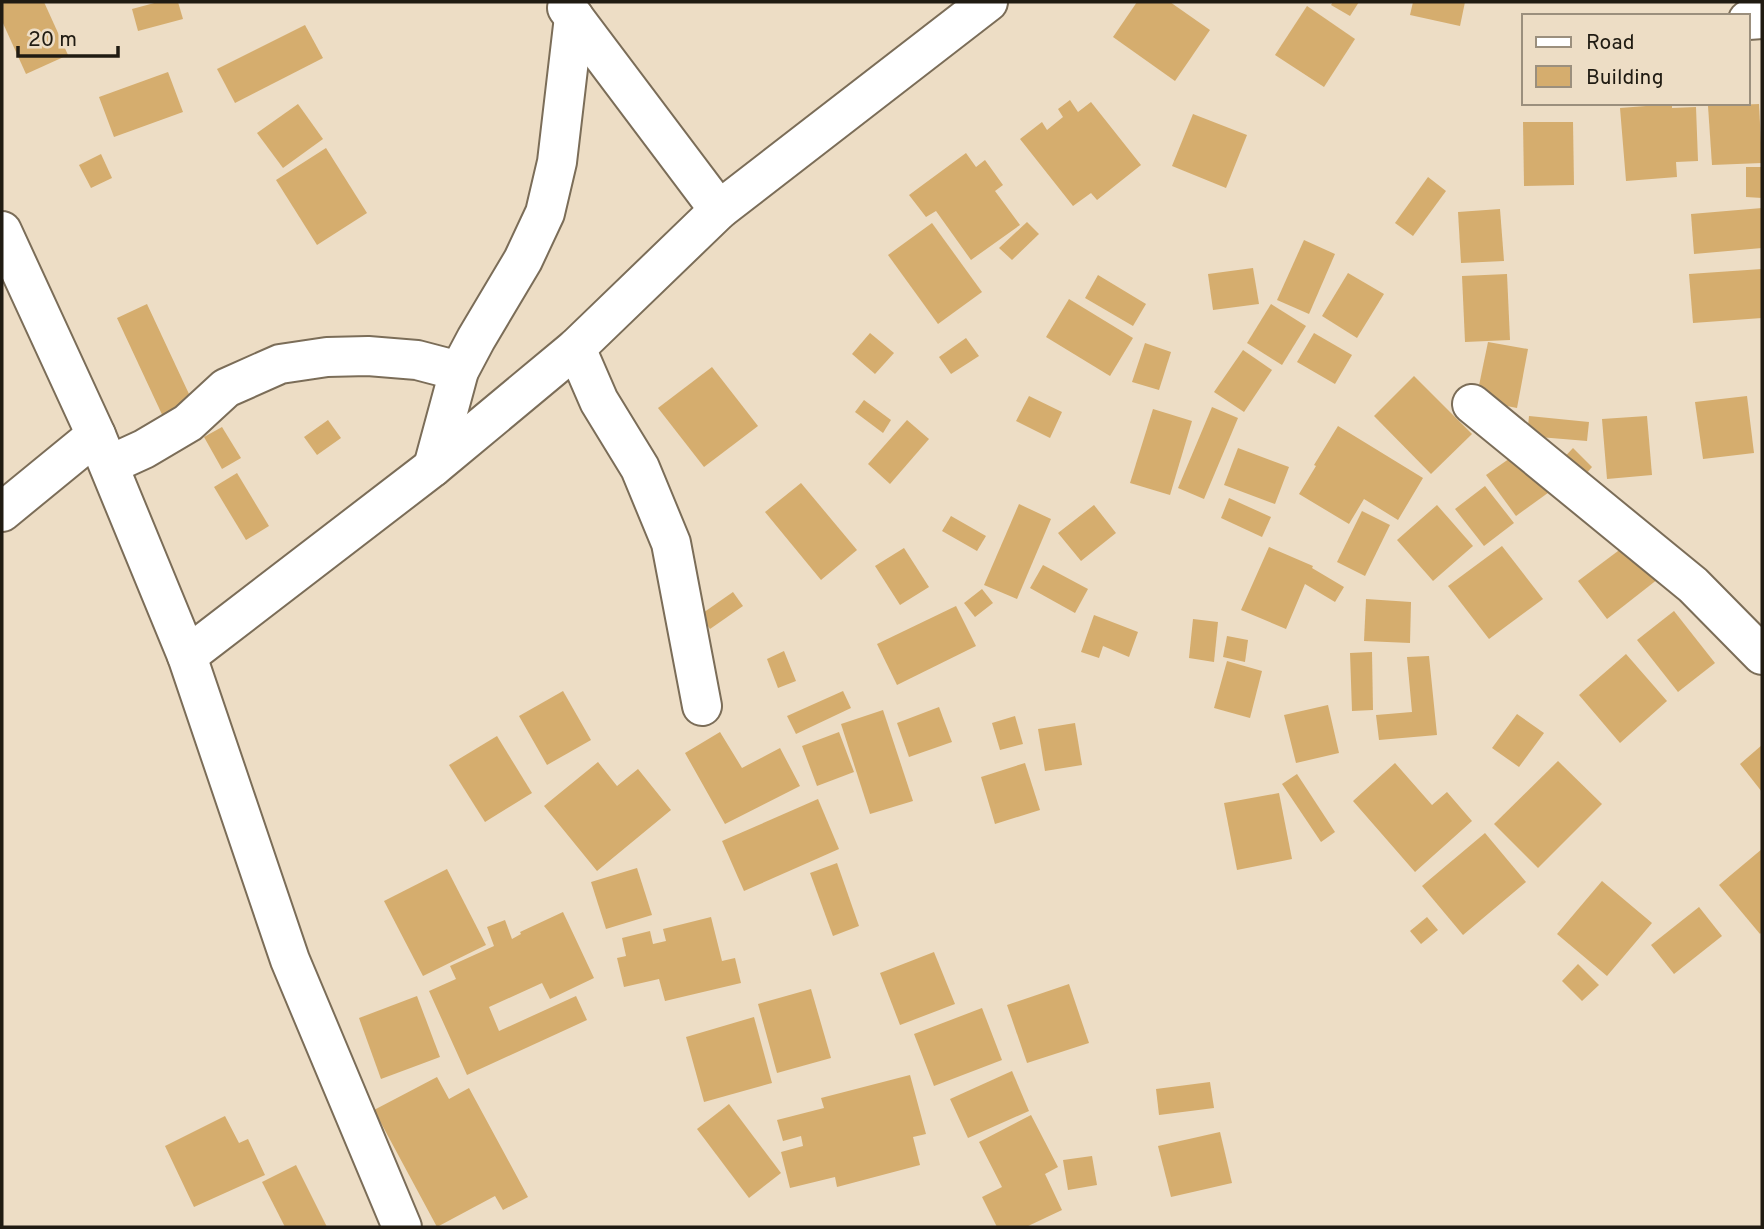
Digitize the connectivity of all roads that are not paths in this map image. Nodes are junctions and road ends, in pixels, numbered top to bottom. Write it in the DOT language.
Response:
graph roads {
  1 [pos="988,2"];
  2 [pos="568,10"];
  3 [pos="719,210"];
  4 [pos="2,232"];
  5 [pos="576,348"];
  6 [pos="460,371"];
  7 [pos="1472,404"];
  8 [pos="103,450"];
  9 [pos="433,467"];
  10 [pos="2,512"];
  11 [pos="1762,655"];
  12 [pos="187,656"];
  13 [pos="702,706"];
  14 [pos="402,1227"];
  1 -- 3 [label="street"];
  2 -- 3 [label="street"];
  2 -- 6 [label="street"];
  3 -- 5 [label="street"];
  4 -- 8 [label="street"];
  5 -- 9 [label="street"];
  5 -- 13 [label="street"];
  6 -- 8 [label="street"];
  6 -- 9 [label="street"];
  7 -- 11 [label="street"];
  8 -- 10 [label="street"];
  8 -- 12 [label="street"];
  9 -- 12 [label="street"];
  12 -- 14 [label="street"];
}
